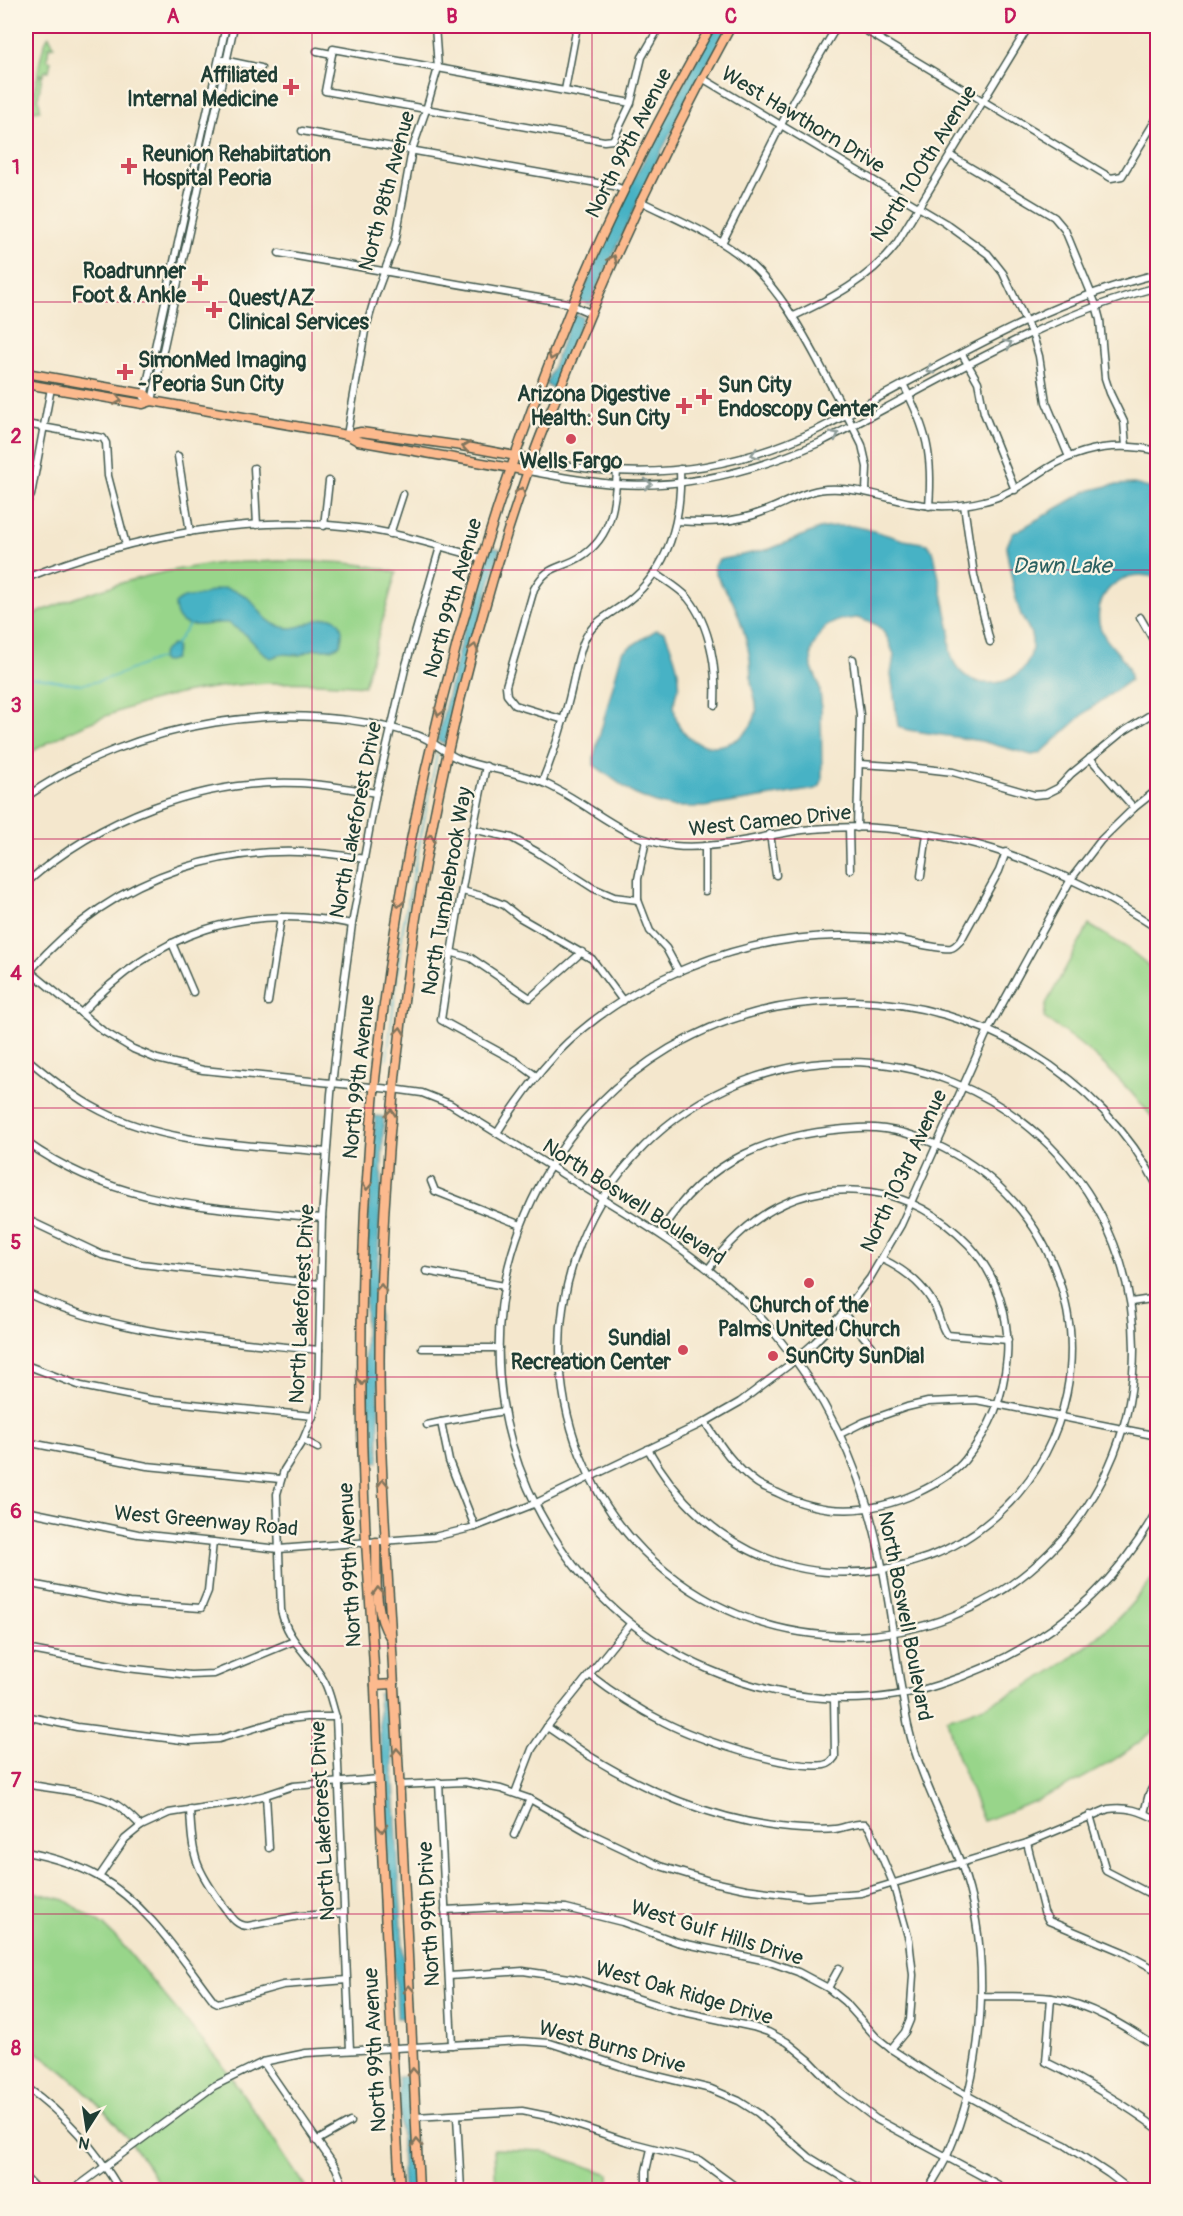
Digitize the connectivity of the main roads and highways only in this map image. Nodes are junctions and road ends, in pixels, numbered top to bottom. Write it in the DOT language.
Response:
graph roads {
  1 [pos="711,26"];
  2 [pos="732,26"];
  3 [pos="26,373"];
  4 [pos="26,384"];
  5 [pos="89,385"];
  6 [pos="51,388"];
  7 [pos="152,401"];
  8 [pos="347,435"];
  9 [pos="524,457"];
  10 [pos="520,470"];
  11 [pos="376,1542"];
  12 [pos="394,1684"];
  13 [pos="375,1685"];
  14 [pos="400,2190"];
  15 [pos="419,2190"];
  1 -- 9 [label="main road, North 99th Avenue, one-way"];
  9 -- 2 [label="main road, North 99th Avenue, one-way"];
  3 -- 5 [label="main road"];
  4 -- 6 [label="main road"];
  5 -- 6 [label="main road"];
  5 -- 7 [label="main road"];
  6 -- 7 [label="main road, one-way"];
  7 -- 8 [label="main road"];
  9 -- 8 [label="main road, one-way"];
  8 -- 10 [label="main road"];
  9 -- 10 [label="main road, North 99th Avenue"];
  9 -- 10 [label="main road, North 99th Avenue"];
  11 -- 10 [label="main road, North 99th Avenue, one-way"];
  10 -- 11 [label="main road, North 99th Avenue, one-way"];
  11 -- 12 [label="main road, North 99th Avenue"];
  11 -- 13 [label="main road, North 99th Avenue, one-way"];
  12 -- 13 [label="main road"];
  15 -- 12 [label="main road, North 99th Avenue, one-way"];
  13 -- 14 [label="main road, North 99th Avenue, one-way"];
}
